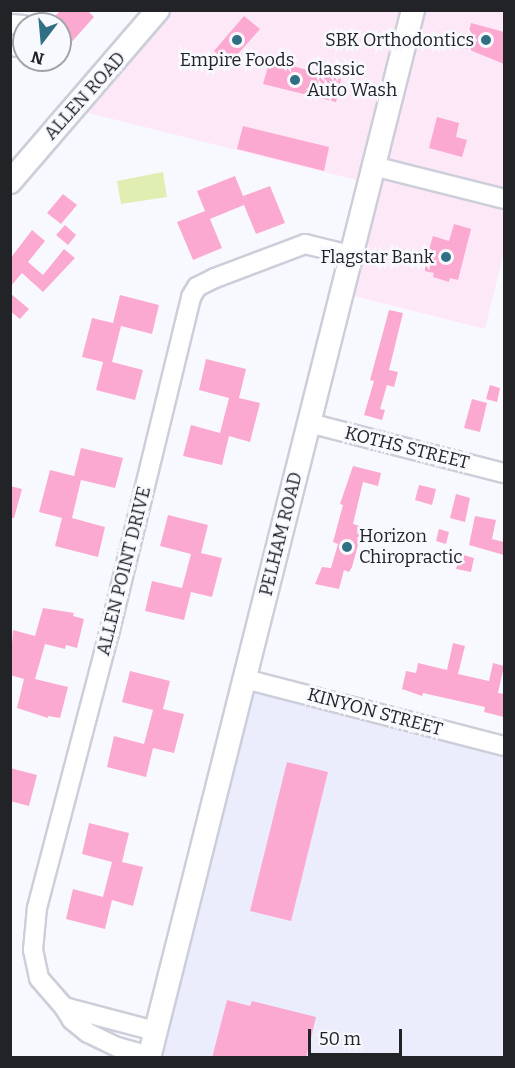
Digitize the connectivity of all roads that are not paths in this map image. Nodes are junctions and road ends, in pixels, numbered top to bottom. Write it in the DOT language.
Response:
graph roads {
  1 [pos="158,10"];
  2 [pos="413,10"];
  3 [pos="373,166"];
  4 [pos="10,182"];
  5 [pos="504,199"];
  6 [pos="350,255"];
  7 [pos="309,423"];
  8 [pos="504,473"];
  9 [pos="245,679"];
  10 [pos="504,746"];
  11 [pos="64,1006"];
  12 [pos="155,1031"];
  13 [pos="149,1057"];
  1 -- 4 [label="main road, ALLEN ROAD"];
  2 -- 3 [label="main road, PELHAM ROAD"];
  3 -- 5 [label="street"];
  3 -- 6 [label="main road, PELHAM ROAD"];
  6 -- 7 [label="main road, PELHAM ROAD"];
  6 -- 11 [label="street, ALLEN POINT DRIVE"];
  7 -- 8 [label="street, KOTHS STREET"];
  7 -- 9 [label="main road, PELHAM ROAD"];
  9 -- 10 [label="street, KINYON STREET"];
  9 -- 12 [label="main road, PELHAM ROAD"];
  11 -- 12 [label="street"];
  11 -- 13 [label="street, ALLEN POINT DRIVE"];
  12 -- 13 [label="main road, PELHAM ROAD"];
}
